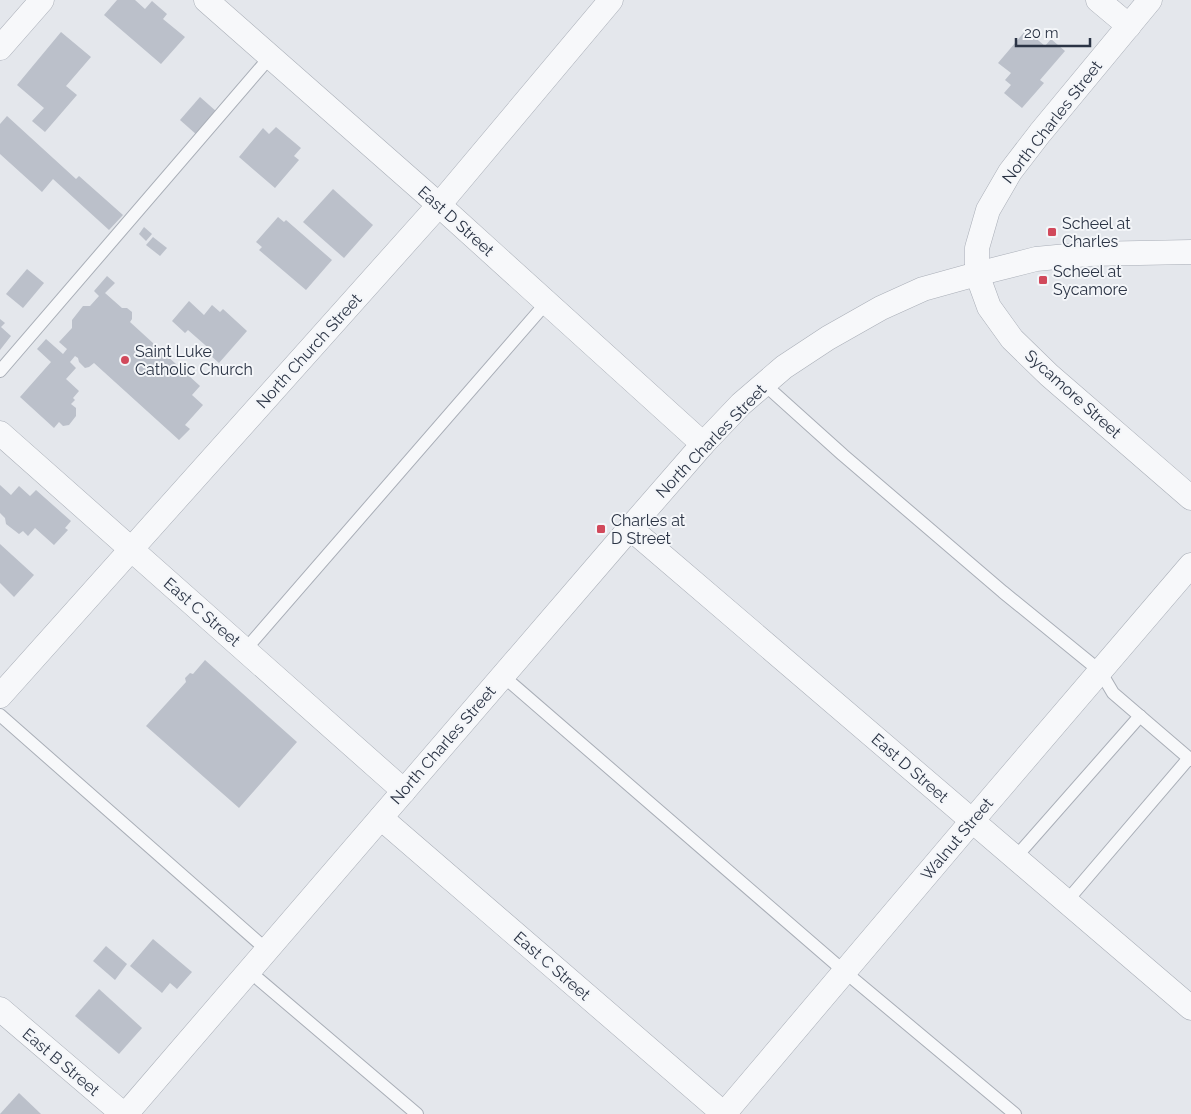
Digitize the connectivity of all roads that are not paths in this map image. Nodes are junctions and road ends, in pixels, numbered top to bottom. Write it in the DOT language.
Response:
graph roads {
  1 [pos="42,0"];
  2 [pos="611,0"];
  3 [pos="1098,0"];
  4 [pos="1150,0"];
  5 [pos="218,4"];
  6 [pos="1129,26"];
  7 [pos="0,48"];
  8 [pos="270,57"];
  9 [pos="439,205"];
  10 [pos="1191,252"];
  11 [pos="977,274"];
  12 [pos="547,302"];
  13 [pos="0,371"];
  14 [pos="764,384"];
  15 [pos="0,433"];
  16 [pos="703,444"];
  17 [pos="1191,498"];
  18 [pos="630,528"];
  19 [pos="131,549"];
  20 [pos="1191,565"];
  21 [pos="245,650"];
  22 [pos="1100,671"];
  23 [pos="503,676"];
  24 [pos="0,696"];
  25 [pos="0,715"];
  26 [pos="1140,716"];
  27 [pos="1190,759"];
  28 [pos="404,791"];
  29 [pos="381,818"];
  30 [pos="972,821"];
  31 [pos="1015,858"];
  32 [pos="1066,902"];
  33 [pos="267,950"];
  34 [pos="249,971"];
  35 [pos="844,972"];
  36 [pos="1191,1008"];
  37 [pos="0,1009"];
  38 [pos="124,1114"];
  39 [pos="417,1114"];
  40 [pos="724,1114"];
  41 [pos="1015,1114"];
  1 -- 7 [label="street"];
  2 -- 9 [label="street, North Church Street"];
  3 -- 6 [label="street"];
  4 -- 6 [label="street, North Charles Street"];
  5 -- 8 [label="street, East D Street"];
  6 -- 11 [label="street, North Charles Street"];
  8 -- 9 [label="street, East D Street"];
  8 -- 13 [label="lane"];
  9 -- 12 [label="street, East D Street"];
  9 -- 19 [label="street, North Church Street"];
  10 -- 11 [label="street"];
  11 -- 14 [label="street, North Charles Street"];
  11 -- 17 [label="street, Sycamore Street"];
  12 -- 16 [label="street, East D Street"];
  12 -- 21 [label="lane"];
  14 -- 16 [label="street, North Charles Street"];
  14 -- 22 [label="lane"];
  15 -- 19 [label="street, East C Street"];
  16 -- 18 [label="street, North Charles Street"];
  18 -- 23 [label="street, North Charles Street"];
  18 -- 30 [label="street, East D Street"];
  19 -- 21 [label="street, East C Street"];
  19 -- 24 [label="street, North Church Street"];
  20 -- 22 [label="street, Walnut Street"];
  21 -- 28 [label="street, East C Street"];
  22 -- 26 [label="lane"];
  22 -- 30 [label="street, Walnut Street"];
  23 -- 28 [label="street, North Charles Street"];
  23 -- 35 [label="lane"];
  25 -- 33 [label="lane"];
  26 -- 27 [label="lane"];
  26 -- 31 [label="lane"];
  27 -- 32 [label="lane"];
  28 -- 29 [label="street, North Charles Street"];
  29 -- 33 [label="street, North Charles Street"];
  29 -- 40 [label="street, East C Street"];
  30 -- 31 [label="street, East D Street"];
  30 -- 35 [label="street, Walnut Street"];
  31 -- 32 [label="street, East D Street"];
  32 -- 36 [label="street, East D Street"];
  33 -- 34 [label="street, North Charles Street"];
  34 -- 38 [label="street, North Charles Street"];
  34 -- 39 [label="lane"];
  35 -- 40 [label="street, Walnut Street"];
  35 -- 41 [label="lane"];
  37 -- 38 [label="street, East B Street"];
}
